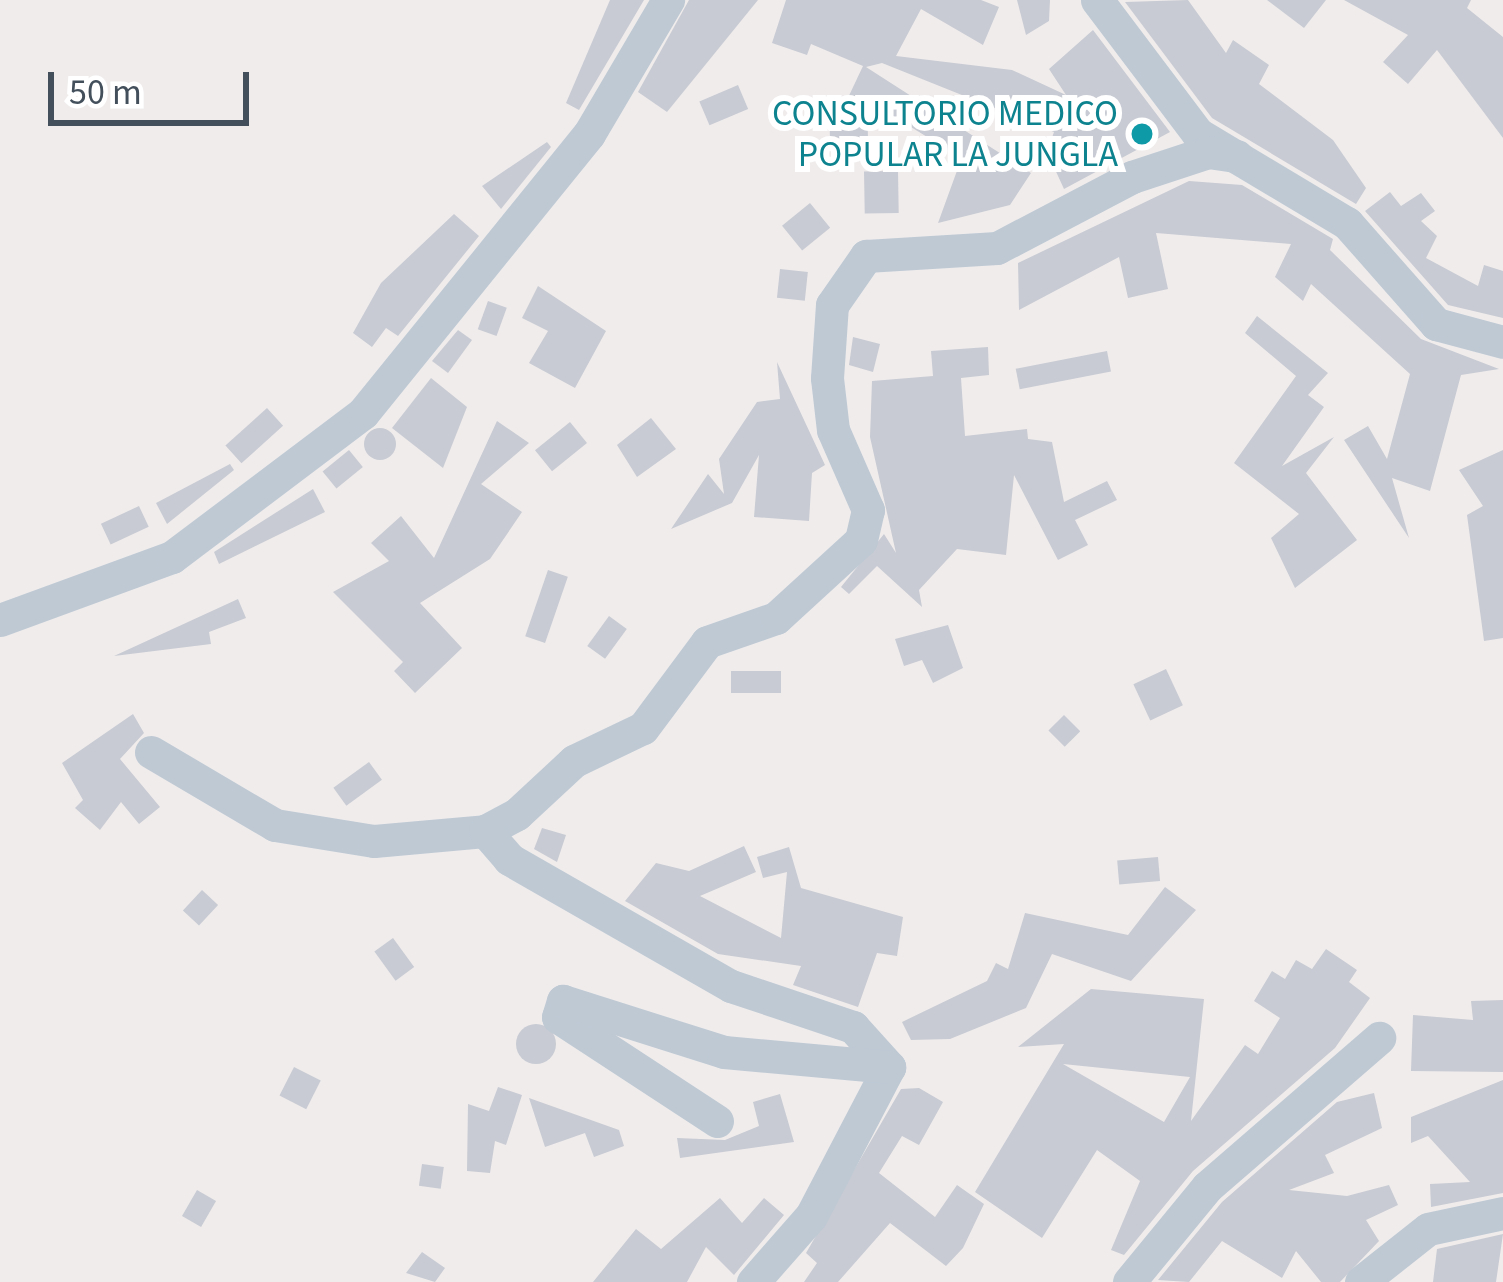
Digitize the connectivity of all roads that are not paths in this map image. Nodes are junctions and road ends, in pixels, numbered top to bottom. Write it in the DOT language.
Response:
graph roads {
  1 [pos="668,0"];
  2 [pos="1097,0"];
  3 [pos="1237,156"];
  4 [pos="1503,342"];
  5 [pos="0,620"];
  6 [pos="151,752"];
  7 [pos="485,831"];
  8 [pos="1379,1038"];
  9 [pos="889,1066"];
  10 [pos="717,1121"];
  11 [pos="1503,1214"];
  12 [pos="753,1282"];
  13 [pos="1129,1282"];
  14 [pos="1361,1282"];
  1 -- 5 [label="street"];
  2 -- 3 [label="street"];
  3 -- 4 [label="street"];
  3 -- 7 [label="street"];
  6 -- 7 [label="street"];
  7 -- 9 [label="street"];
  8 -- 13 [label="street"];
  9 -- 10 [label="street"];
  9 -- 12 [label="street"];
  11 -- 14 [label="street"];
}
